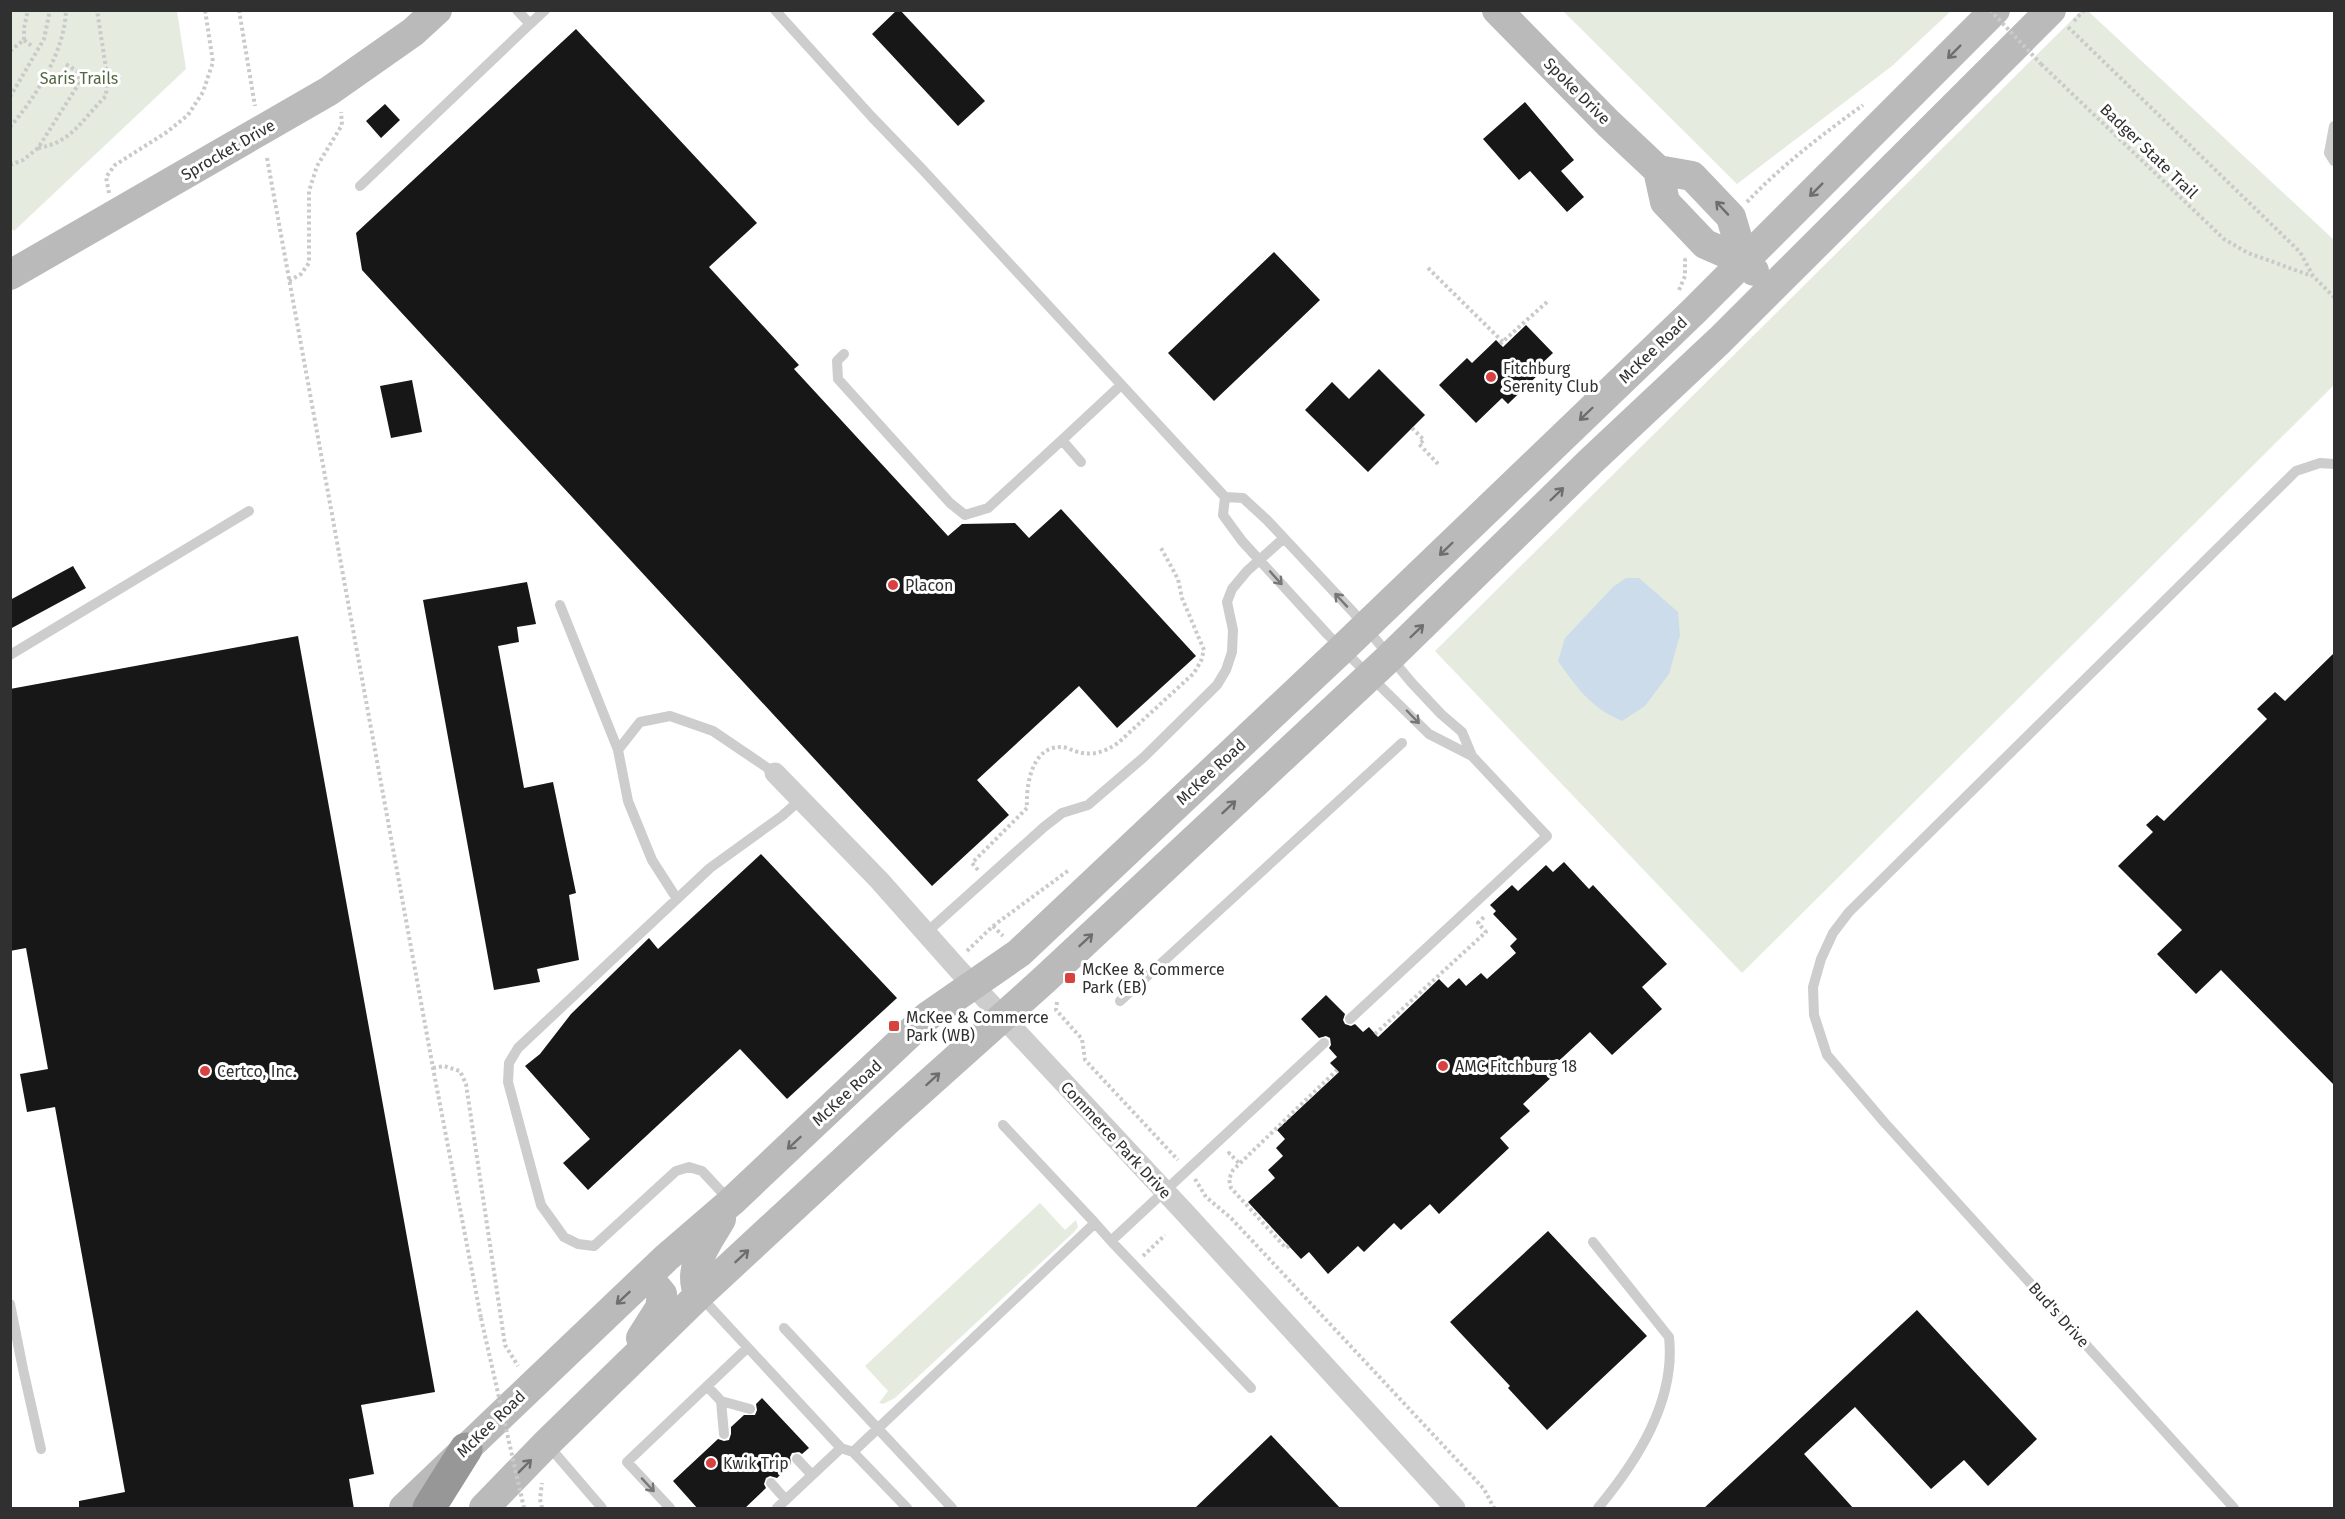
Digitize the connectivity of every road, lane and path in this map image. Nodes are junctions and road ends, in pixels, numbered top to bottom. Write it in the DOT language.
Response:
graph roads {
  1 [pos="28,10"];
  2 [pos="50,10"];
  3 [pos="66,10"];
  4 [pos="97,10"];
  5 [pos="205,10"];
  6 [pos="239,10"];
  7 [pos="437,10"];
  8 [pos="517,10"];
  9 [pos="545,10"];
  10 [pos="775,10"];
  11 [pos="1497,10"];
  12 [pos="1990,10"];
  13 [pos="1995,10"];
  14 [pos="2059,19"];
  15 [pos="530,24"];
  16 [pos="24,40"];
  17 [pos="33,47"];
  18 [pos="10,51"];
  19 [pos="64,63"];
  20 [pos="10,97"];
  21 [pos="1872,99"];
  22 [pos="255,106"];
  23 [pos="341,112"];
  24 [pos="2334,126"];
  25 [pos="10,127"];
  26 [pos="38,148"];
  27 [pos="267,158"];
  28 [pos="2334,161"];
  29 [pos="10,165"];
  30 [pos="360,186"];
  31 [pos="110,195"];
  32 [pos="1751,198"];
  33 [pos="1684,260"];
  34 [pos="1744,261"];
  35 [pos="1428,268"];
  36 [pos="10,275"];
  37 [pos="2313,276"];
  38 [pos="289,281"];
  39 [pos="1771,288"];
  40 [pos="1678,294"];
  41 [pos="2334,297"];
  42 [pos="1547,302"];
  43 [pos="844,354"];
  44 [pos="1121,385"];
  45 [pos="1412,428"];
  46 [pos="1062,440"];
  47 [pos="1082,462"];
  48 [pos="2334,464"];
  49 [pos="1440,466"];
  50 [pos="1225,497"];
  51 [pos="249,511"];
  52 [pos="1284,538"];
  53 [pos="1161,548"];
  54 [pos="1259,560"];
  55 [pos="560,605"];
  56 [pos="1365,627"];
  57 [pos="1342,649"];
  58 [pos="10,655"];
  59 [pos="1380,667"];
  60 [pos="1402,743"];
  61 [pos="618,750"];
  62 [pos="1472,756"];
  63 [pos="775,773"];
  64 [pos="800,800"];
  65 [pos="986,878"];
  66 [pos="677,899"];
  67 [pos="1486,916"];
  68 [pos="999,923"];
  69 [pos="993,926"];
  70 [pos="927,932"];
  71 [pos="1005,938"];
  72 [pos="966,951"];
  73 [pos="973,985"];
  74 [pos="1060,998"];
  75 [pos="1120,1001"];
  76 [pos="1002,1017"];
  77 [pos="1350,1019"];
  78 [pos="1375,1034"];
  79 [pos="1324,1043"];
  80 [pos="433,1068"];
  81 [pos="1337,1070"];
  82 [pos="1003,1125"];
  83 [pos="1233,1157"];
  84 [pos="1240,1164"];
  85 [pos="1187,1170"];
  86 [pos="1164,1191"];
  87 [pos="730,1202"];
  88 [pos="1095,1223"];
  89 [pos="1165,1235"];
  90 [pos="1111,1241"];
  91 [pos="1593,1242"];
  92 [pos="1289,1246"];
  93 [pos="1134,1265"];
  94 [pos="647,1276"];
  95 [pos="699,1296"];
  96 [pos="10,1304"];
  97 [pos="784,1328"];
  98 [pos="747,1348"];
  99 [pos="10,1356"];
  100 [pos="518,1365"];
  101 [pos="22,1369"];
  102 [pos="618,1374"];
  103 [pos="707,1386"];
  104 [pos="1251,1388"];
  105 [pos="721,1401"];
  106 [pos="750,1409"];
  107 [pos="878,1429"];
  108 [pos="724,1434"];
  109 [pos="547,1443"];
  110 [pos="841,1448"];
  111 [pos="41,1449"];
  112 [pos="466,1449"];
  113 [pos="853,1452"];
  114 [pos="797,1459"];
  115 [pos="812,1475"];
  116 [pos="771,1483"];
  117 [pos="542,1485"];
  118 [pos="786,1500"];
  119 [pos="404,1509"];
  120 [pos="429,1509"];
  121 [pos="484,1509"];
  122 [pos="524,1509"];
  123 [pos="542,1509"];
  124 [pos="602,1509"];
  125 [pos="670,1509"];
  126 [pos="777,1509"];
  127 [pos="906,1509"];
  128 [pos="952,1509"];
  129 [pos="1455,1509"];
  130 [pos="1494,1509"];
  131 [pos="1598,1509"];
  132 [pos="2234,1509"];
  1 -- 16 [label="path"];
  2 -- 20 [label="path"];
  3 -- 25 [label="path"];
  4 -- 26 [label="path"];
  5 -- 31 [label="path"];
  6 -- 22 [label="path"];
  7 -- 36 [label="main road, Sprocket Drive"];
  8 -- 15 [label="lane"];
  9 -- 15 [label="lane"];
  10 -- 44 [label="lane"];
  11 -- 34 [label="main road, Spoke Drive"];
  12 -- 37 [label="path, Badger State Trail, bridge"];
  13 -- 34 [label="main road, McKee Road, one-way"];
  14 -- 37 [label="path"];
  14 -- 39 [label="main road"];
  15 -- 30 [label="lane"];
  16 -- 17 [label="path"];
  16 -- 18 [label="path"];
  19 -- 26 [label="path"];
  21 -- 32 [label="path"];
  23 -- 38 [label="path"];
  24 -- 28 [label="lane"];
  26 -- 29 [label="path"];
  27 -- 38 [label="path"];
  33 -- 40 [label="path"];
  34 -- 39 [label="main road, Spoke Drive"];
  34 -- 56 [label="main road, McKee Road, one-way"];
  35 -- 42 [label="path"];
  37 -- 41 [label="path"];
  38 -- 80 [label="path"];
  59 -- 39 [label="main road, one-way"];
  43 -- 46 [label="lane"];
  44 -- 46 [label="lane"];
  44 -- 50 [label="lane"];
  45 -- 49 [label="path"];
  46 -- 47 [label="lane"];
  48 -- 132 [label="lane, Bud's Drive"];
  50 -- 52 [label="lane"];
  50 -- 54 [label="lane"];
  51 -- 58 [label="lane"];
  52 -- 54 [label="lane"];
  56 -- 52 [label="lane, one-way"];
  53 -- 65 [label="path"];
  54 -- 57 [label="lane, one-way"];
  54 -- 65 [label="lane"];
  55 -- 61 [label="lane"];
  56 -- 57 [label="main road, McKee Road"];
  56 -- 59 [label="lane"];
  57 -- 59 [label="lane"];
  57 -- 73 [label="main road, McKee Road"];
  59 -- 62 [label="lane"];
  59 -- 62 [label="lane, one-way"];
  76 -- 59 [label="main road, one-way"];
  60 -- 75 [label="lane"];
  61 -- 63 [label="lane"];
  61 -- 66 [label="lane"];
  62 -- 77 [label="lane"];
  63 -- 64 [label="street, Commerce Park Drive"];
  64 -- 66 [label="lane"];
  64 -- 70 [label="street, Commerce Park Drive"];
  65 -- 70 [label="lane"];
  66 -- 87 [label="lane"];
  67 -- 78 [label="path"];
  68 -- 69 [label="path"];
  69 -- 71 [label="path"];
  69 -- 72 [label="path"];
  70 -- 73 [label="street, Commerce Park Drive"];
  73 -- 76 [label="street, Commerce Park Drive"];
  73 -- 87 [label="main road, McKee Road, one-way"];
  74 -- 85 [label="path"];
  76 -- 86 [label="street, Commerce Park Drive"];
  95 -- 76 [label="main road, one-way"];
  79 -- 85 [label="lane"];
  80 -- 100 [label="path"];
  80 -- 122 [label="path, bridge"];
  81 -- 84 [label="path"];
  82 -- 88 [label="lane"];
  83 -- 84 [label="path"];
  84 -- 92 [label="path"];
  85 -- 86 [label="lane"];
  85 -- 130 [label="path"];
  86 -- 90 [label="lane"];
  86 -- 129 [label="street, Commerce Park Drive"];
  87 -- 94 [label="main road, McKee Road"];
  87 -- 95 [label="main road"];
  88 -- 90 [label="lane"];
  88 -- 107 [label="lane"];
  89 -- 93 [label="path"];
  90 -- 93 [label="lane"];
  91 -- 131 [label="lane"];
  93 -- 104 [label="lane"];
  94 -- 102 [label="main road"];
  94 -- 112 [label="main road, McKee Road, one-way"];
  95 -- 98 [label="lane"];
  95 -- 102 [label="main road"];
  96 -- 101 [label="lane"];
  97 -- 107 [label="lane"];
  98 -- 103 [label="lane"];
  98 -- 110 [label="lane"];
  99 -- 101 [label="lane"];
  101 -- 111 [label="lane"];
  102 -- 109 [label="main road"];
  103 -- 105 [label="lane"];
  103 -- 125 [label="lane, one-way"];
  105 -- 106 [label="lane"];
  105 -- 108 [label="lane"];
  107 -- 113 [label="lane"];
  107 -- 128 [label="lane"];
  121 -- 109 [label="main road, one-way"];
  109 -- 124 [label="lane"];
  110 -- 113 [label="lane"];
  110 -- 115 [label="lane"];
  112 -- 119 [label="main road, McKee Road"];
  112 -- 120 [label="highway"];
  113 -- 127 [label="lane"];
  114 -- 115 [label="lane"];
  115 -- 118 [label="lane"];
  116 -- 118 [label="lane"];
  117 -- 123 [label="path"];
  118 -- 126 [label="lane"];
}
